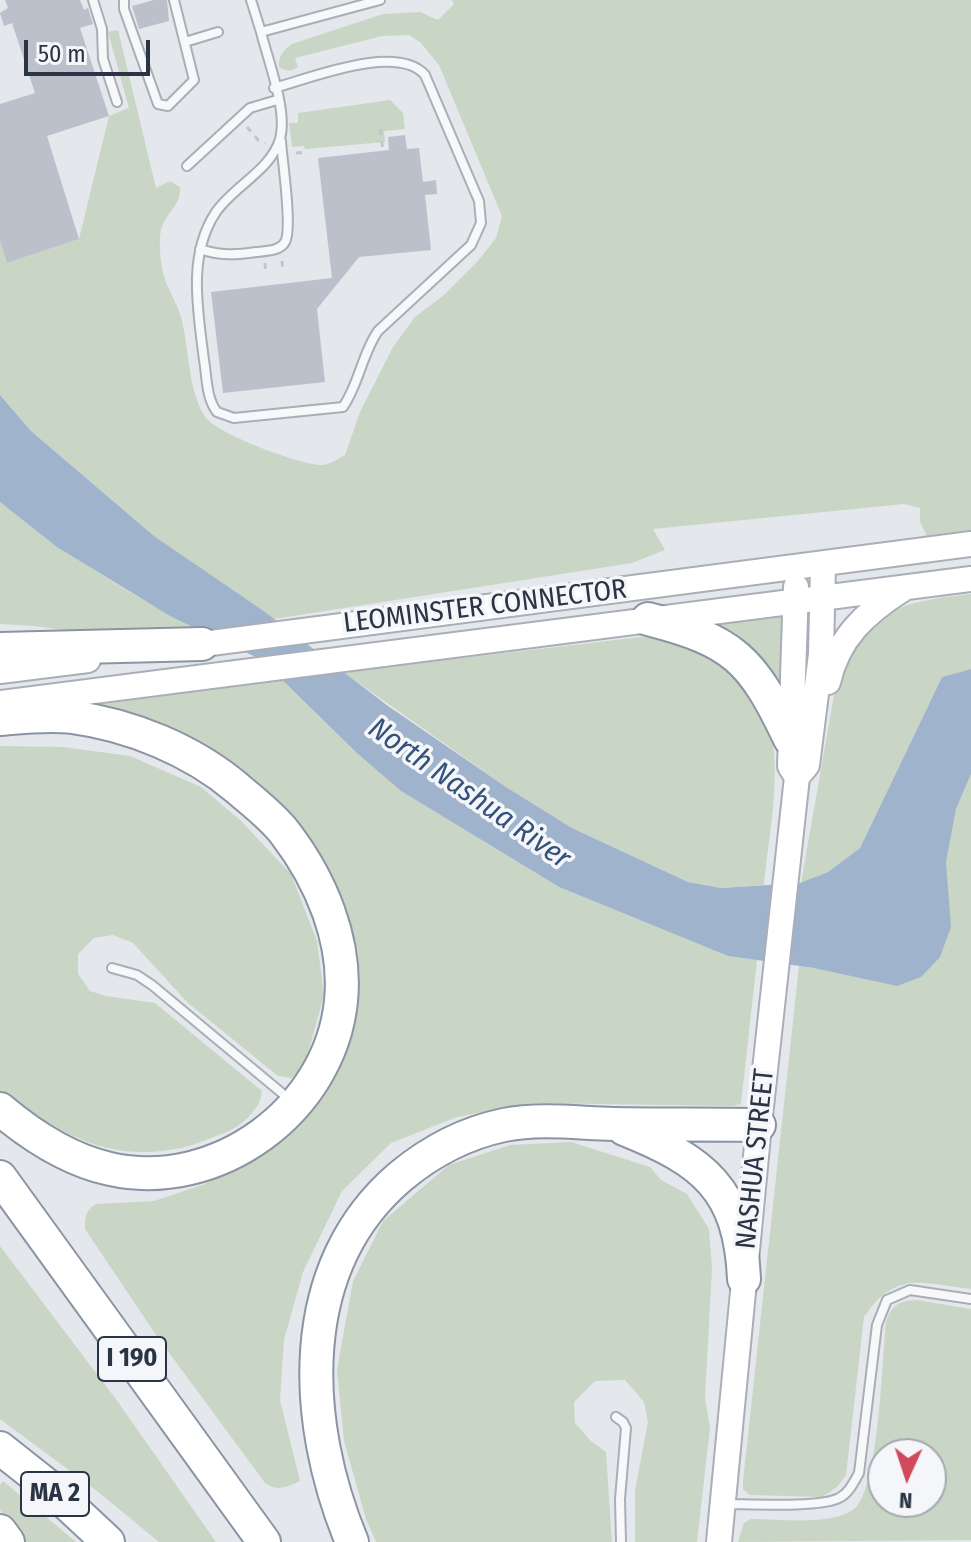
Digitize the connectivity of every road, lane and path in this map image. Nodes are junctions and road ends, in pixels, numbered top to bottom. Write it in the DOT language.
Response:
graph roads {
  1 [pos="93,0"];
  2 [pos="124,0"];
  3 [pos="174,0"];
  4 [pos="251,0"];
  5 [pos="380,0"];
  6 [pos="218,32"];
  7 [pos="261,32"];
  8 [pos="185,42"];
  9 [pos="274,88"];
  10 [pos="277,100"];
  11 [pos="117,102"];
  12 [pos="239,117"];
  13 [pos="380,129"];
  14 [pos="280,137"];
  15 [pos="276,147"];
  16 [pos="383,151"];
  17 [pos="187,166"];
  18 [pos="200,249"];
  19 [pos="971,544"];
  20 [pos="823,565"];
  21 [pos="795,569"];
  22 [pos="971,579"];
  23 [pos="906,587"];
  24 [pos="823,597"];
  25 [pos="797,600"];
  26 [pos="648,619"];
  27 [pos="202,644"];
  28 [pos="0,649"];
  29 [pos="115,652"];
  30 [pos="0,671"];
  31 [pos="0,703"];
  32 [pos="0,719"];
  33 [pos="798,760"];
  34 [pos="112,968"];
  35 [pos="295,1104"];
  36 [pos="0,1109"];
  37 [pos="610,1124"];
  38 [pos="759,1125"];
  39 [pos="0,1177"];
  40 [pos="744,1279"];
  41 [pos="971,1299"];
  42 [pos="616,1417"];
  43 [pos="0,1448"];
  44 [pos="723,1504"];
  45 [pos="0,1531"];
  46 [pos="8,1542"];
  47 [pos="108,1542"];
  48 [pos="264,1542"];
  49 [pos="352,1542"];
  50 [pos="621,1542"];
  51 [pos="719,1542"];
  1 -- 11 [label="lane"];
  2 -- 8 [label="lane"];
  3 -- 8 [label="lane"];
  4 -- 7 [label="lane"];
  5 -- 7 [label="lane"];
  6 -- 8 [label="lane"];
  7 -- 9 [label="lane"];
  9 -- 10 [label="lane"];
  9 -- 18 [label="lane"];
  10 -- 12 [label="lane"];
  10 -- 14 [label="lane"];
  12 -- 15 [label="path"];
  12 -- 17 [label="lane"];
  13 -- 16 [label="path"];
  14 -- 15 [label="lane"];
  14 -- 18 [label="lane"];
  15 -- 18 [label="lane"];
  19 -- 20 [label="main road, LEOMINSTER CONNECTOR"];
  20 -- 21 [label="main road, LEOMINSTER CONNECTOR"];
  20 -- 24 [label="main road, NASHUA STREET"];
  21 -- 25 [label="main road, NASHUA STREET"];
  21 -- 27 [label="main road, LEOMINSTER CONNECTOR"];
  22 -- 23 [label="main road, LEOMINSTER CONNECTOR"];
  23 -- 24 [label="main road, LEOMINSTER CONNECTOR"];
  23 -- 33 [label="main road"];
  24 -- 25 [label="main road, LEOMINSTER CONNECTOR"];
  24 -- 33 [label="main road, NASHUA STREET"];
  25 -- 26 [label="main road, LEOMINSTER CONNECTOR"];
  25 -- 33 [label="main road, NASHUA STREET"];
  26 -- 31 [label="main road, LEOMINSTER CONNECTOR"];
  26 -- 33 [label="highway"];
  27 -- 29 [label="highway"];
  28 -- 29 [label="highway"];
  29 -- 30 [label="main road"];
  32 -- 35 [label="highway"];
  33 -- 38 [label="main road, NASHUA STREET"];
  34 -- 35 [label="lane"];
  35 -- 36 [label="highway"];
  37 -- 38 [label="highway"];
  37 -- 40 [label="highway"];
  37 -- 49 [label="highway"];
  38 -- 40 [label="main road, NASHUA STREET"];
  39 -- 48 [label="highway, I 190"];
  40 -- 44 [label="main road, NASHUA STREET"];
  41 -- 44 [label="lane"];
  42 -- 50 [label="lane"];
  43 -- 47 [label="highway, MA 2"];
  44 -- 51 [label="main road, NASHUA STREET"];
  45 -- 46 [label="highway"];
}
